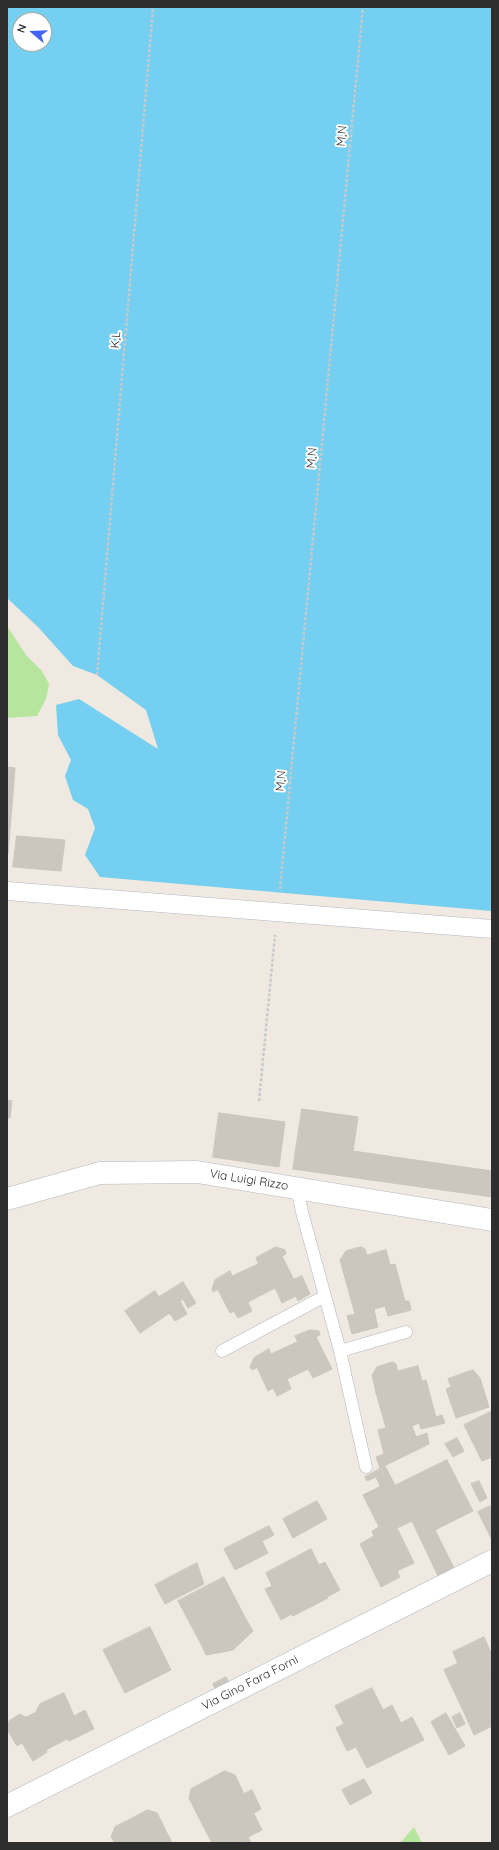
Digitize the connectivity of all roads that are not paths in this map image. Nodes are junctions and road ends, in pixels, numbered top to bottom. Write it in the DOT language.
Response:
graph roads {
  1 [pos="7,891"];
  2 [pos="492,929"];
  3 [pos="298,1188"];
  4 [pos="7,1199"];
  5 [pos="492,1220"];
  6 [pos="325,1296"];
  7 [pos="406,1332"];
  8 [pos="222,1351"];
  9 [pos="340,1351"];
  10 [pos="366,1468"];
  11 [pos="492,1561"];
  12 [pos="7,1806"];
  1 -- 2 [label="street"];
  3 -- 4 [label="street, Via Luigi Rizzo"];
  3 -- 5 [label="street, Via Luigi Rizzo"];
  3 -- 6 [label="lane"];
  6 -- 8 [label="lane"];
  6 -- 9 [label="lane"];
  7 -- 9 [label="lane"];
  9 -- 10 [label="lane"];
  11 -- 12 [label="street, Via Gino Fara Forni"];
}
